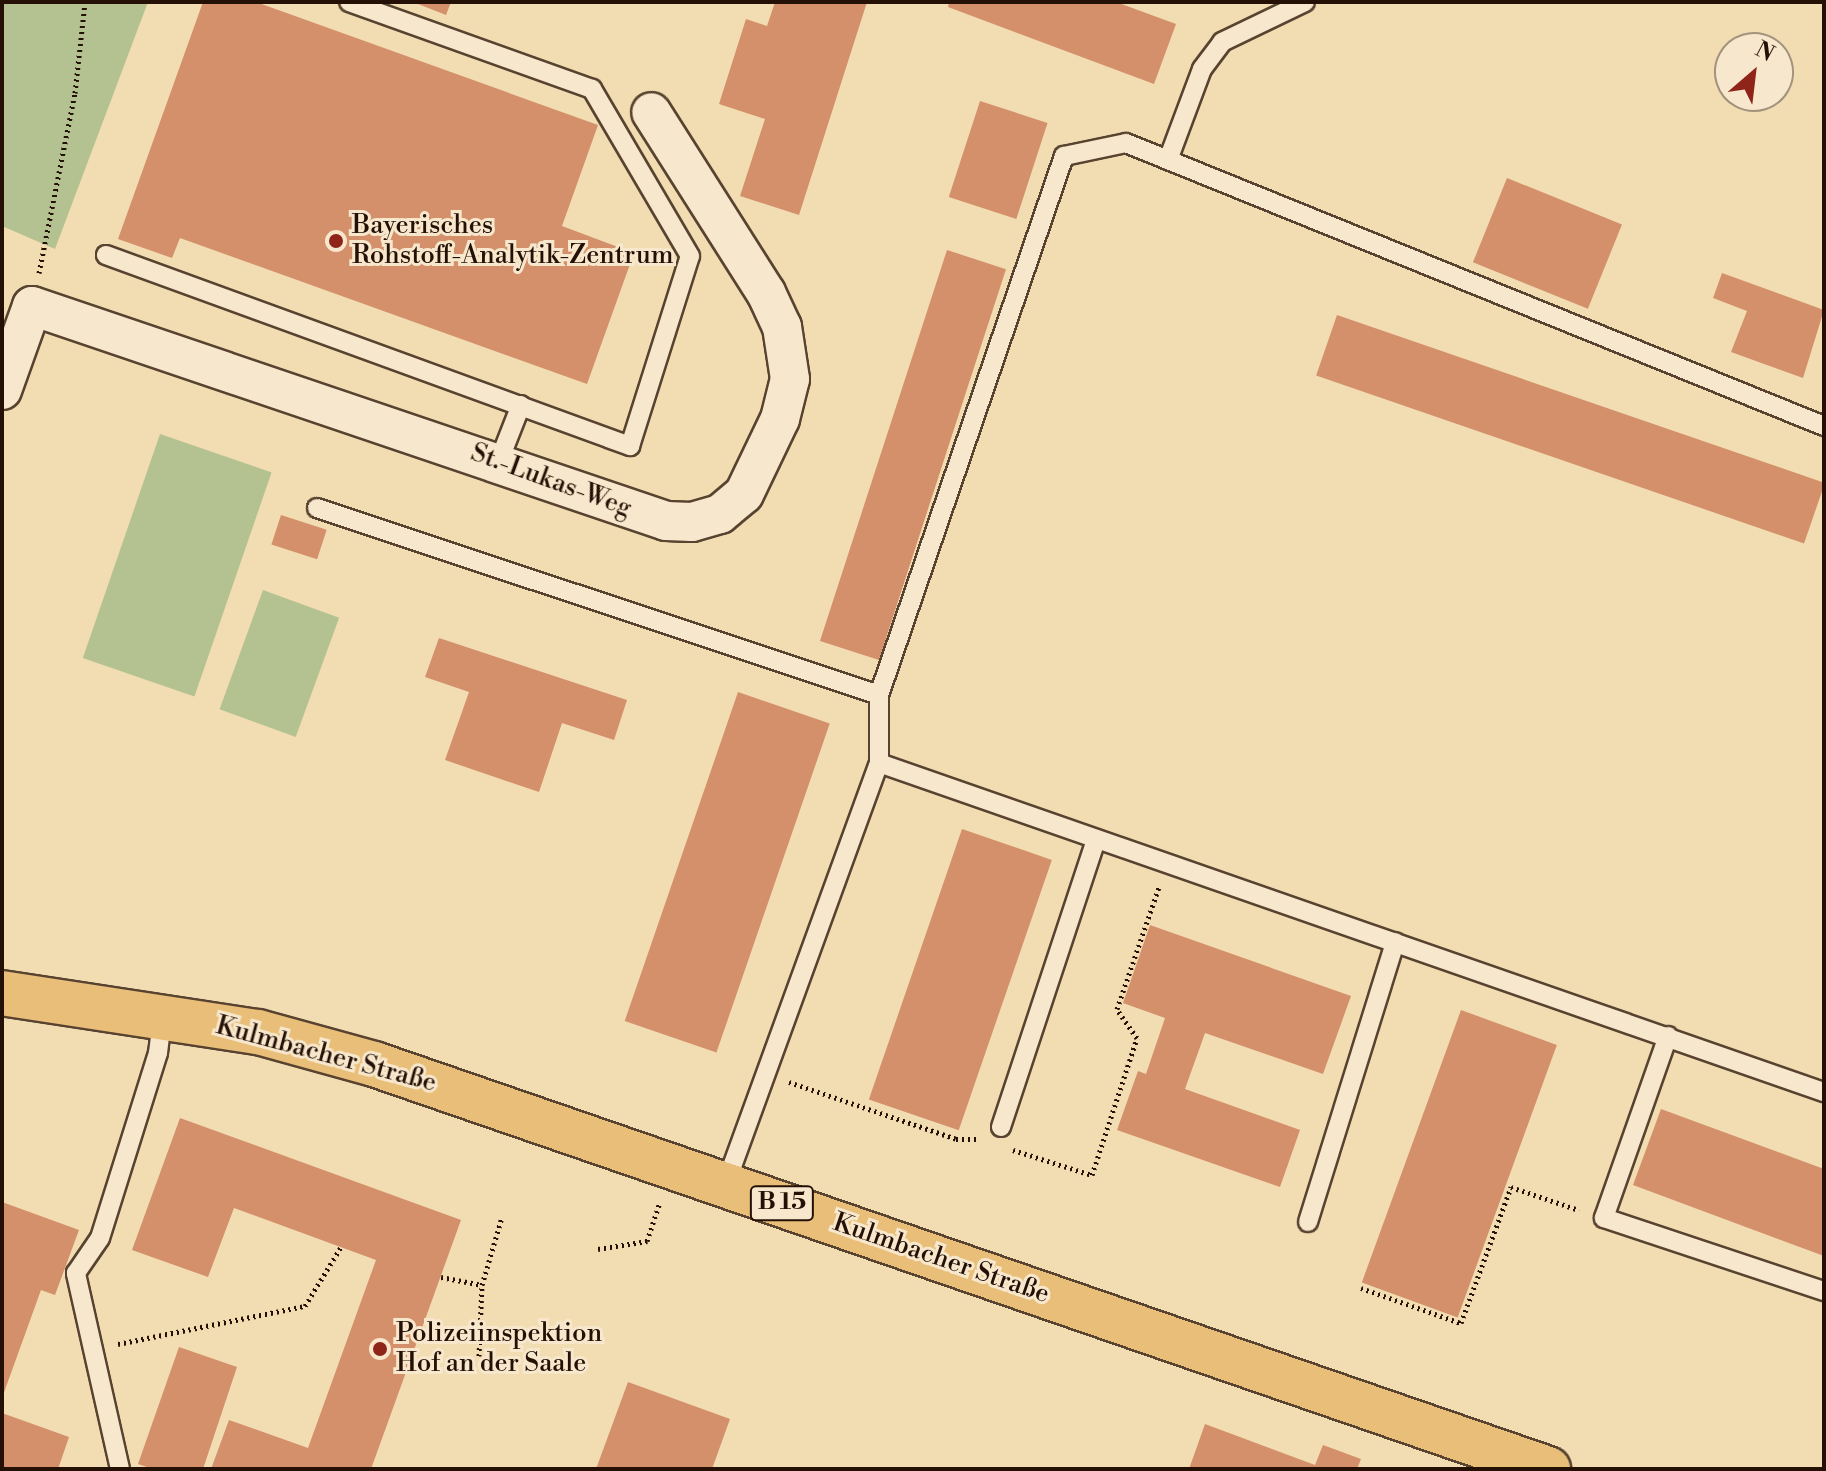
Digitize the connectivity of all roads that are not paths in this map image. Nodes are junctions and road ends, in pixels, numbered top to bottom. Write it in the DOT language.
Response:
graph roads {
  1 [pos="349,2"];
  2 [pos="1305,2"];
  3 [pos="651,112"];
  4 [pos="1168,160"];
  5 [pos="106,255"];
  6 [pos="2,390"];
  7 [pos="521,405"];
  8 [pos="1824,426"];
  9 [pos="499,461"];
  10 [pos="317,508"];
  11 [pos="879,695"];
  12 [pos="879,763"];
  13 [pos="1096,839"];
  14 [pos="1395,942"];
  15 [pos="2,993"];
  16 [pos="163,1015"];
  17 [pos="1668,1036"];
  18 [pos="1824,1092"];
  19 [pos="1001,1127"];
  20 [pos="726,1183"];
  21 [pos="1308,1222"];
  22 [pos="1824,1291"];
  23 [pos="120,1469"];
  24 [pos="1548,1469"];
  1 -- 7 [label="lane"];
  2 -- 4 [label="lane"];
  3 -- 9 [label="street, St.-Lukas-Weg"];
  4 -- 8 [label="lane"];
  4 -- 11 [label="lane"];
  5 -- 7 [label="lane"];
  6 -- 9 [label="street, St.-Lukas-Weg"];
  7 -- 9 [label="lane"];
  10 -- 11 [label="lane"];
  11 -- 12 [label="lane"];
  12 -- 13 [label="lane"];
  12 -- 20 [label="lane"];
  13 -- 14 [label="lane"];
  13 -- 19 [label="lane"];
  14 -- 17 [label="lane"];
  14 -- 21 [label="lane"];
  15 -- 16 [label="main road, Kulmbacher Straße / B 15"];
  16 -- 20 [label="main road, Kulmbacher Straße / B 15"];
  16 -- 23 [label="lane"];
  17 -- 18 [label="lane"];
  17 -- 22 [label="lane"];
  20 -- 24 [label="main road, Kulmbacher Straße / B 15"];
}
